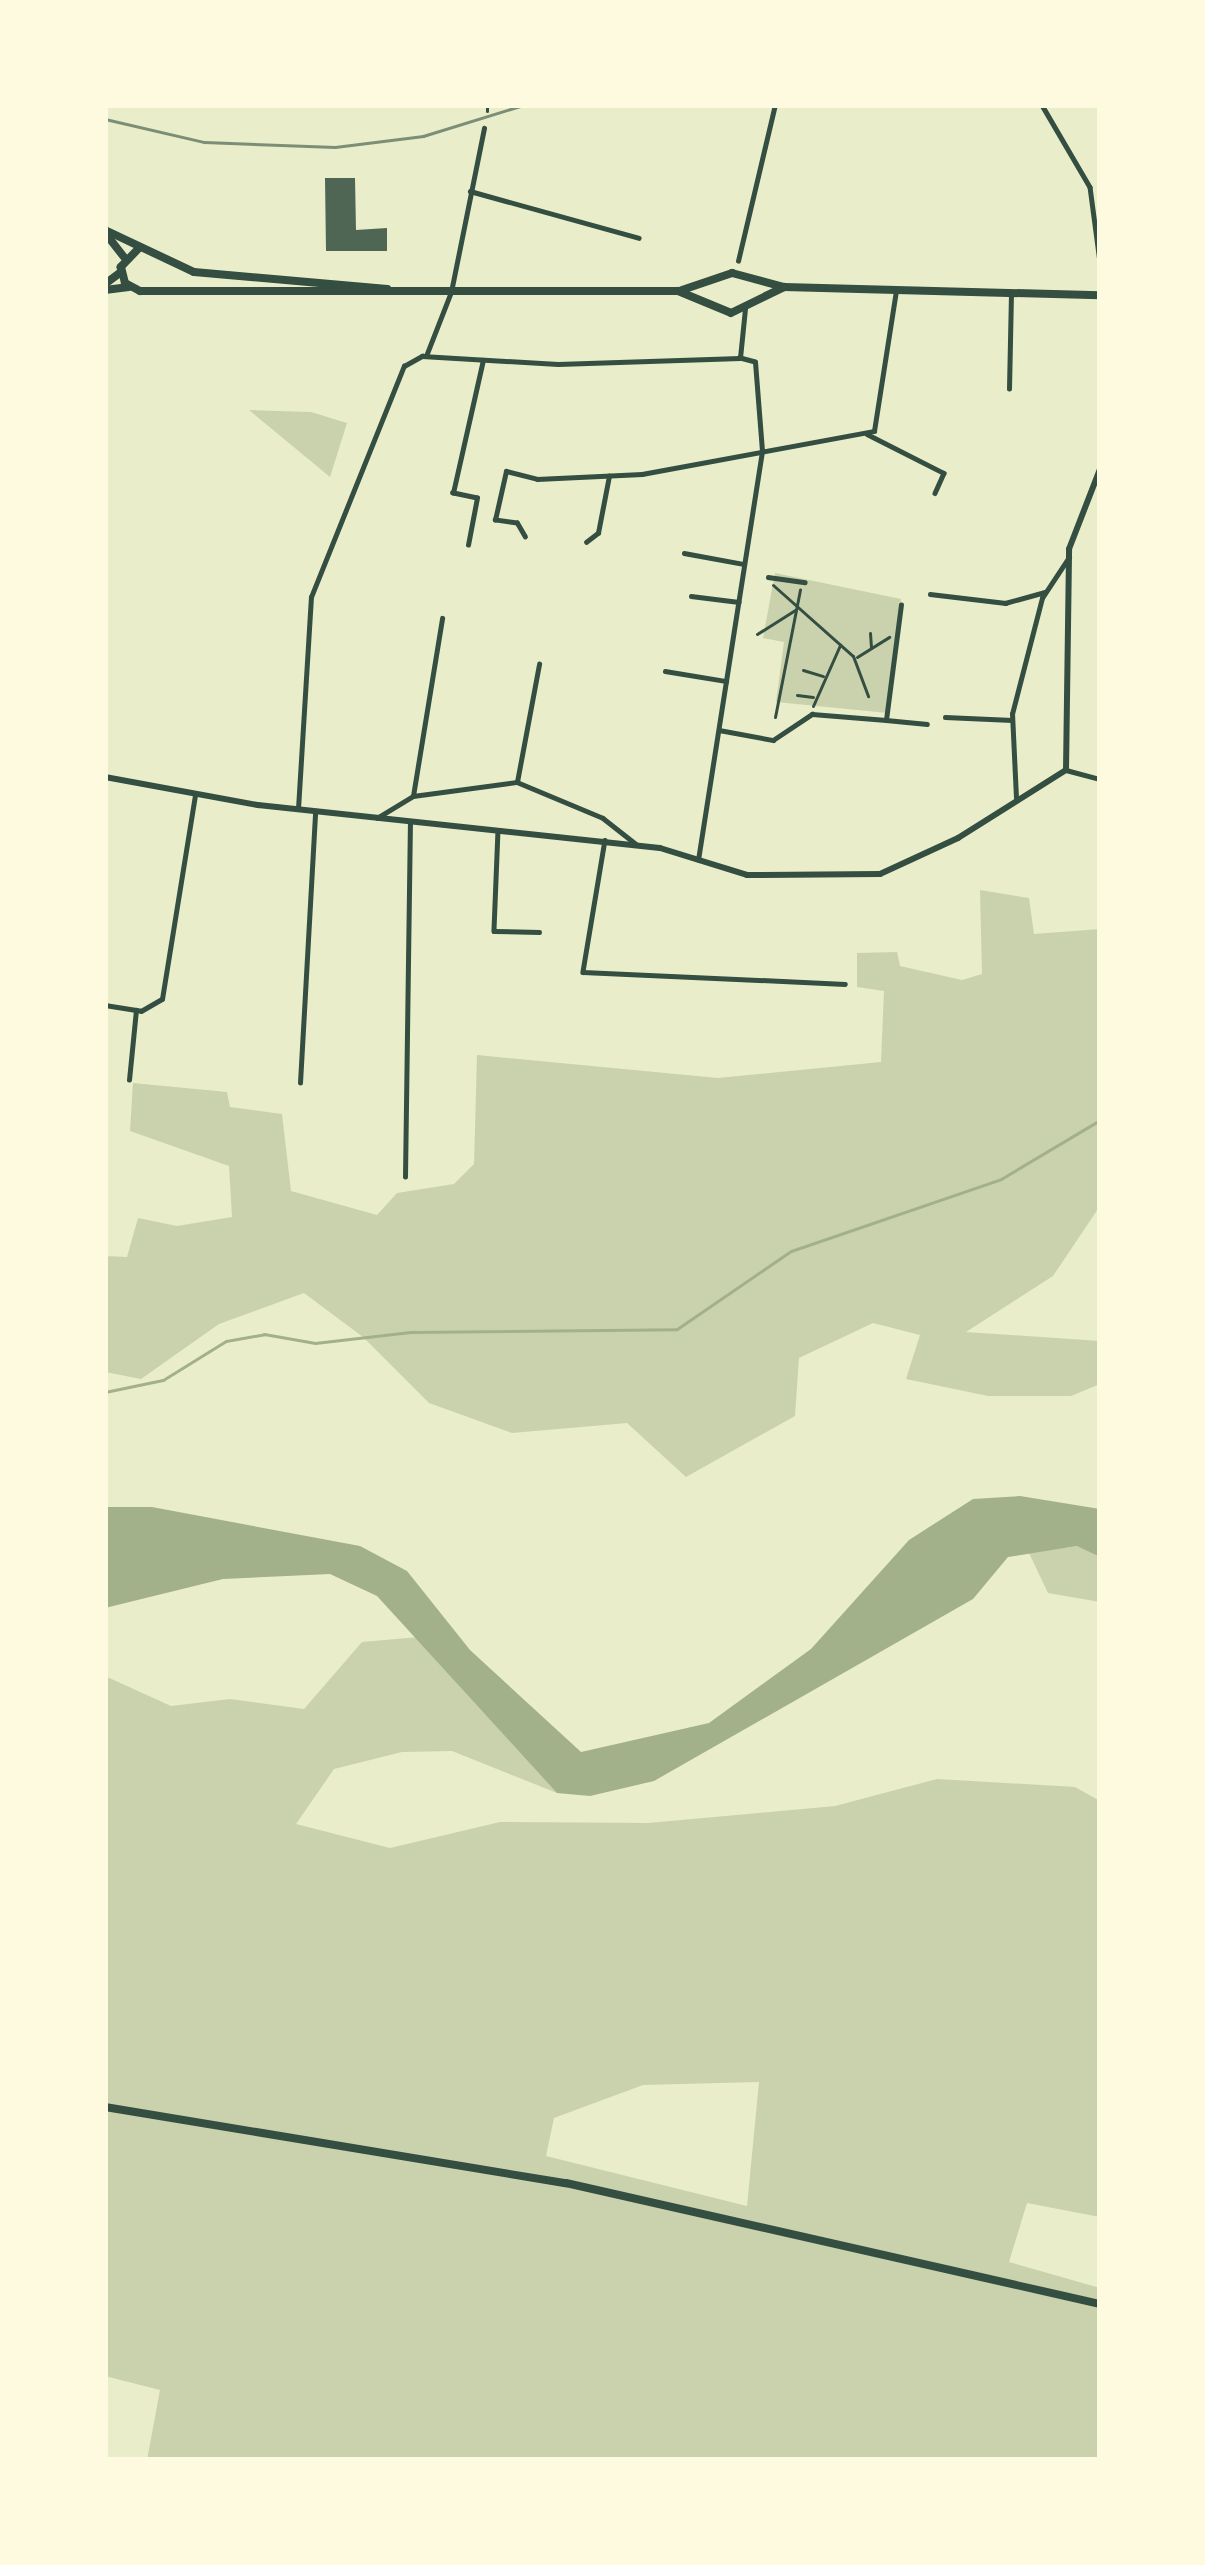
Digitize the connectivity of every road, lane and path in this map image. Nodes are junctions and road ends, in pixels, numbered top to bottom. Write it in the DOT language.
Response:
graph roads {
  1 [pos="775,105"];
  2 [pos="1042,105"];
  3 [pos="484,128"];
  4 [pos="470,191"];
  5 [pos="105,232"];
  6 [pos="639,238"];
  7 [pos="140,247"];
  8 [pos="124,257"];
  9 [pos="739,261"];
  10 [pos="164,262"];
  11 [pos="1100,262"];
  12 [pos="121,272"];
  13 [pos="719,279"];
  14 [pos="750,282"];
  15 [pos="158,286"];
  16 [pos="784,286"];
  17 [pos="105,287"];
  18 [pos="129,287"];
  19 [pos="896,290"];
  20 [pos="394,291"];
  21 [pos="678,291"];
  22 [pos="451,292"];
  23 [pos="1011,292"];
  24 [pos="1100,295"];
  25 [pos="716,303"];
  26 [pos="748,305"];
  27 [pos="731,313"];
  28 [pos="740,326"];
  29 [pos="426,356"];
  30 [pos="740,358"];
  31 [pos="484,360"];
  32 [pos="1009,389"];
  33 [pos="867,434"];
  34 [pos="762,452"];
  35 [pos="1100,469"];
  36 [pos="609,476"];
  37 [pos="935,493"];
  38 [pos="525,537"];
  39 [pos="586,542"];
  40 [pos="468,544"];
  41 [pos="684,553"];
  42 [pos="1069,557"];
  43 [pos="745,564"];
  44 [pos="767,578"];
  45 [pos="803,582"];
  46 [pos="1045,592"];
  47 [pos="929,594"];
  48 [pos="691,596"];
  49 [pos="739,602"];
  50 [pos="901,605"];
  51 [pos="797,609"];
  52 [pos="442,618"];
  53 [pos="870,633"];
  54 [pos="758,634"];
  55 [pos="897,638"];
  56 [pos="840,644"];
  57 [pos="871,648"];
  58 [pos="854,658"];
  59 [pos="539,664"];
  60 [pos="803,670"];
  61 [pos="665,671"];
  62 [pos="823,676"];
  63 [pos="726,681"];
  64 [pos="797,695"];
  65 [pos="868,696"];
  66 [pos="814,697"];
  67 [pos="812,714"];
  68 [pos="775,717"];
  69 [pos="945,717"];
  70 [pos="886,720"];
  71 [pos="1012,720"];
  72 [pos="927,724"];
  73 [pos="718,730"];
  74 [pos="1063,773"];
  75 [pos="105,777"];
  76 [pos="1100,778"];
  77 [pos="517,782"];
  78 [pos="195,796"];
  79 [pos="412,796"];
  80 [pos="1016,798"];
  81 [pos="298,809"];
  82 [pos="315,811"];
  83 [pos="376,818"];
  84 [pos="410,821"];
  85 [pos="498,830"];
  86 [pos="605,840"];
  87 [pos="637,844"];
  88 [pos="698,860"];
  89 [pos="538,932"];
  90 [pos="845,984"];
  91 [pos="105,1005"];
  92 [pos="136,1010"];
  93 [pos="129,1080"];
  94 [pos="300,1083"];
  95 [pos="405,1177"];
  96 [pos="105,2107"];
  97 [pos="1100,2304"];
  1 -- 9 [label="street"];
  2 -- 11 [label="street"];
  3 -- 4 [label="street"];
  4 -- 6 [label="street"];
  4 -- 22 [label="street"];
  5 -- 7 [label="main road"];
  5 -- 8 [label="main road"];
  7 -- 8 [label="main road"];
  7 -- 10 [label="main road"];
  8 -- 12 [label="main road"];
  10 -- 15 [label="main road"];
  10 -- 20 [label="main road"];
  12 -- 17 [label="main road"];
  12 -- 18 [label="main road"];
  13 -- 14 [label="main road"];
  13 -- 21 [label="main road"];
  13 -- 25 [label="main road"];
  14 -- 16 [label="main road"];
  14 -- 26 [label="main road"];
  15 -- 18 [label="main road"];
  15 -- 20 [label="main road"];
  16 -- 19 [label="main road"];
  16 -- 26 [label="main road"];
  17 -- 18 [label="main road"];
  19 -- 23 [label="main road"];
  19 -- 33 [label="street"];
  20 -- 22 [label="main road"];
  21 -- 22 [label="main road"];
  21 -- 25 [label="main road"];
  22 -- 29 [label="street"];
  23 -- 24 [label="main road"];
  23 -- 32 [label="street"];
  25 -- 27 [label="main road"];
  26 -- 27 [label="main road"];
  26 -- 28 [label="street"];
  27 -- 28 [label="street"];
  28 -- 30 [label="street"];
  29 -- 31 [label="street"];
  29 -- 81 [label="street"];
  30 -- 31 [label="street"];
  30 -- 34 [label="street"];
  31 -- 40 [label="street"];
  33 -- 34 [label="street"];
  33 -- 37 [label="street"];
  34 -- 36 [label="street"];
  34 -- 43 [label="street"];
  35 -- 42 [label="street"];
  36 -- 38 [label="street"];
  36 -- 39 [label="street"];
  41 -- 43 [label="street"];
  42 -- 46 [label="street"];
  42 -- 74 [label="street"];
  43 -- 49 [label="street"];
  44 -- 45 [label="street"];
  44 -- 51 [label="path"];
  45 -- 51 [label="path"];
  46 -- 47 [label="street"];
  46 -- 71 [label="street"];
  48 -- 49 [label="street"];
  49 -- 63 [label="street"];
  50 -- 55 [label="street"];
  51 -- 54 [label="path"];
  51 -- 56 [label="path"];
  51 -- 68 [label="path"];
  52 -- 79 [label="street"];
  53 -- 57 [label="path"];
  55 -- 57 [label="path"];
  55 -- 70 [label="street"];
  56 -- 58 [label="path"];
  56 -- 62 [label="path"];
  57 -- 58 [label="path"];
  58 -- 65 [label="path"];
  59 -- 77 [label="street"];
  60 -- 62 [label="path"];
  61 -- 63 [label="street"];
  62 -- 66 [label="path"];
  63 -- 73 [label="street"];
  64 -- 66 [label="path"];
  66 -- 67 [label="path"];
  67 -- 70 [label="street"];
  67 -- 73 [label="street"];
  69 -- 71 [label="street"];
  70 -- 72 [label="street"];
  71 -- 80 [label="street"];
  73 -- 88 [label="street"];
  74 -- 76 [label="street"];
  74 -- 80 [label="street"];
  75 -- 78 [label="street"];
  77 -- 79 [label="street"];
  77 -- 87 [label="street"];
  78 -- 81 [label="street"];
  78 -- 92 [label="street"];
  79 -- 83 [label="street"];
  80 -- 88 [label="street"];
  81 -- 82 [label="street"];
  82 -- 83 [label="street"];
  82 -- 94 [label="street"];
  83 -- 84 [label="street"];
  84 -- 85 [label="street"];
  84 -- 95 [label="street"];
  85 -- 86 [label="street"];
  85 -- 89 [label="street"];
  86 -- 87 [label="street"];
  86 -- 90 [label="street"];
  87 -- 88 [label="street"];
  91 -- 92 [label="street"];
  92 -- 93 [label="street"];
  96 -- 97 [label="main road"];
}
